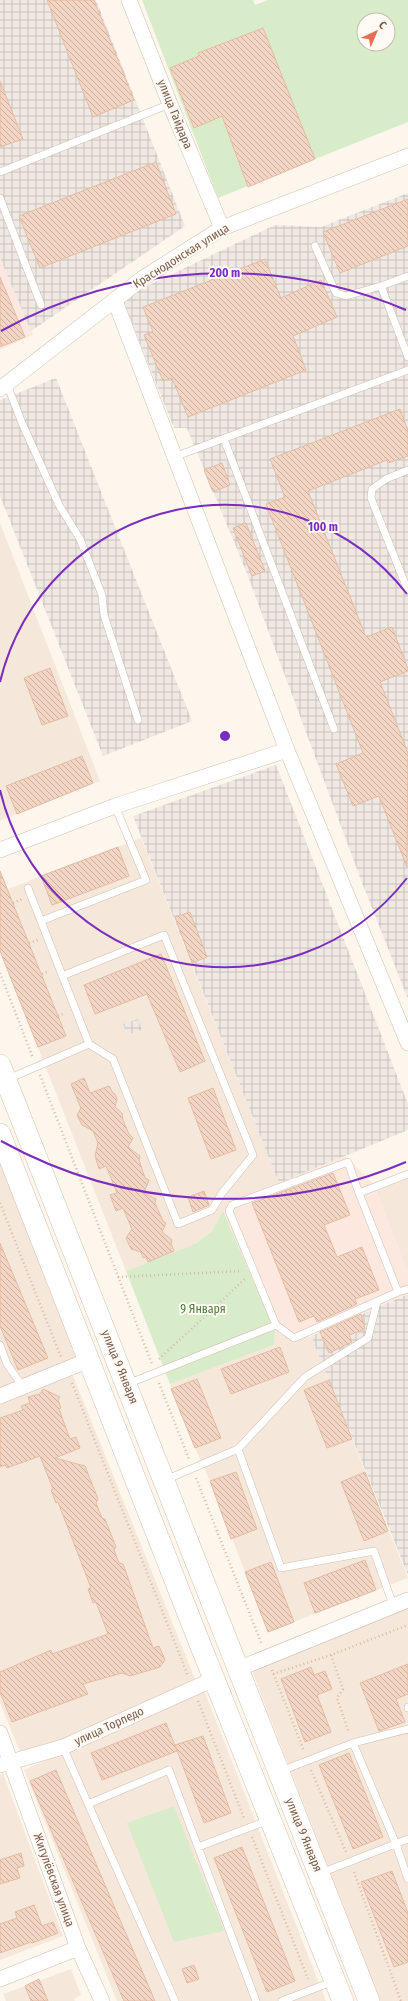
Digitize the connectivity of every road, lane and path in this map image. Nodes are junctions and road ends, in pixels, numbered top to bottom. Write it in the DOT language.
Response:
graph roads {
  1 [pos="129,0"];
  2 [pos="170,104"];
  3 [pos="408,156"];
  4 [pos="0,172"];
  5 [pos="0,198"];
  6 [pos="222,228"];
  7 [pos="315,246"];
  8 [pos="408,276"];
  9 [pos="381,286"];
  10 [pos="115,301"];
  11 [pos="42,305"];
  12 [pos="408,356"];
  13 [pos="408,370"];
  14 [pos="4,387"];
  15 [pos="224,439"];
  16 [pos="174,457"];
  17 [pos="408,470"];
  18 [pos="408,591"];
  19 [pos="138,720"];
  20 [pos="334,730"];
  21 [pos="287,750"];
  22 [pos="115,806"];
  23 [pos="0,850"];
  24 [pos="28,888"];
  25 [pos="41,921"];
  26 [pos="0,973"];
  27 [pos="62,976"];
  28 [pos="408,1043"];
  29 [pos="89,1044"];
  30 [pos="37,1066"];
  31 [pos="3,1073"];
  32 [pos="0,1134"];
  33 [pos="408,1174"];
  34 [pos="359,1193"];
  35 [pos="0,1203"];
  36 [pos="255,1270"];
  37 [pos="118,1277"];
  38 [pos="408,1289"];
  39 [pos="398,1292"];
  40 [pos="377,1302"];
  41 [pos="276,1325"];
  42 [pos="0,1345"];
  43 [pos="89,1360"];
  44 [pos="152,1365"];
  45 [pos="66,1369"];
  46 [pos="126,1384"];
  47 [pos="23,1387"];
  48 [pos="0,1396"];
  49 [pos="238,1449"];
  50 [pos="164,1480"];
  51 [pos="408,1600"];
  52 [pos="393,1605"];
  53 [pos="408,1625"];
  54 [pos="331,1655"];
  55 [pos="267,1657"];
  56 [pos="238,1669"];
  57 [pos="273,1674"];
  58 [pos="214,1679"];
  59 [pos="192,1688"];
  60 [pos="408,1729"];
  61 [pos="0,1733"];
  62 [pos="353,1743"];
  63 [pos="63,1747"];
  64 [pos="308,1761"];
  65 [pos="5,1763"];
  66 [pos="278,1772"];
  67 [pos="88,1804"];
  68 [pos="270,1819"];
  69 [pos="248,1827"];
  70 [pos="408,1839"];
  71 [pos="396,1844"];
  72 [pos="198,1847"];
  73 [pos="350,1863"];
  74 [pos="319,1874"];
  75 [pos="408,1879"];
  76 [pos="78,1948"];
  77 [pos="0,1979"];
  78 [pos="334,1980"];
  79 [pos="312,1989"];
  80 [pos="102,2001"];
  81 [pos="175,2001"];
  82 [pos="256,2001"];
  83 [pos="282,2001"];
  84 [pos="342,2001"];
  85 [pos="369,2001"];
  86 [pos="401,2001"];
  1 -- 2 [label="street, улица Гайдара"];
  2 -- 4 [label="lane"];
  2 -- 6 [label="street, улица Гайдара"];
  3 -- 6 [label="street, Краснодонская улица"];
  5 -- 11 [label="lane"];
  6 -- 10 [label="street, Краснодонская улица"];
  7 -- 9 [label="lane"];
  8 -- 9 [label="lane"];
  9 -- 12 [label="lane"];
  10 -- 14 [label="street, Краснодонская улица"];
  10 -- 16 [label="street"];
  13 -- 15 [label="lane"];
  14 -- 19 [label="lane"];
  15 -- 16 [label="lane"];
  15 -- 20 [label="lane"];
  16 -- 21 [label="street"];
  17 -- 18 [label="lane"];
  21 -- 22 [label="street"];
  21 -- 28 [label="street"];
  22 -- 23 [label="street"];
  22 -- 25 [label="lane"];
  24 -- 25 [label="lane"];
  25 -- 27 [label="lane"];
  26 -- 30 [label="path"];
  27 -- 29 [label="lane"];
  27 -- 29 [label="lane"];
  29 -- 30 [label="lane"];
  30 -- 31 [label="lane"];
  31 -- 46 [label="main road, улица 9 Января"];
  32 -- 43 [label="main road"];
  33 -- 34 [label="lane"];
  34 -- 36 [label="lane"];
  34 -- 39 [label="lane"];
  35 -- 45 [label="path"];
  36 -- 37 [label="path"];
  36 -- 41 [label="lane"];
  36 -- 44 [label="path"];
  38 -- 39 [label="lane"];
  39 -- 40 [label="lane"];
  40 -- 41 [label="lane"];
  40 -- 49 [label="lane"];
  41 -- 46 [label="lane"];
  42 -- 47 [label="lane"];
  43 -- 45 [label="street"];
  43 -- 58 [label="main road"];
  45 -- 47 [label="street"];
  45 -- 59 [label="path"];
  46 -- 50 [label="main road, улица 9 Января"];
  47 -- 48 [label="street"];
  49 -- 50 [label="lane"];
  49 -- 52 [label="lane"];
  50 -- 56 [label="main road, улица 9 Января"];
  51 -- 52 [label="street"];
  52 -- 55 [label="street"];
  53 -- 54 [label="path"];
  54 -- 57 [label="path"];
  54 -- 62 [label="path"];
  55 -- 56 [label="street"];
  55 -- 57 [label="path"];
  56 -- 58 [label="main road"];
  56 -- 66 [label="main road, улица 9 Января"];
  57 -- 64 [label="path"];
  58 -- 59 [label="street, улица Торпедо"];
  58 -- 68 [label="main road"];
  59 -- 63 [label="street, улица Торпедо"];
  59 -- 69 [label="path"];
  60 -- 62 [label="lane"];
  61 -- 65 [label="street, Жигулёвская улица"];
  62 -- 64 [label="lane"];
  62 -- 71 [label="lane"];
  63 -- 65 [label="street, улица Торпедо"];
  63 -- 67 [label="lane"];
  64 -- 66 [label="lane"];
  64 -- 73 [label="path"];
  65 -- 76 [label="street, Жигулёвская улица"];
  66 -- 74 [label="main road, улица 9 Января"];
  67 -- 72 [label="lane"];
  67 -- 81 [label="lane"];
  68 -- 69 [label="lane"];
  68 -- 78 [label="main road"];
  69 -- 72 [label="lane"];
  69 -- 79 [label="path"];
  70 -- 71 [label="lane"];
  71 -- 73 [label="lane"];
  71 -- 75 [label="lane"];
  72 -- 82 [label="lane"];
  73 -- 74 [label="lane"];
  73 -- 86 [label="path"];
  74 -- 85 [label="main road, улица 9 Января"];
  76 -- 77 [label="street"];
  76 -- 80 [label="street, Жигулёвская улица"];
  78 -- 79 [label="lane"];
  78 -- 84 [label="main road"];
  79 -- 83 [label="lane"];
}
